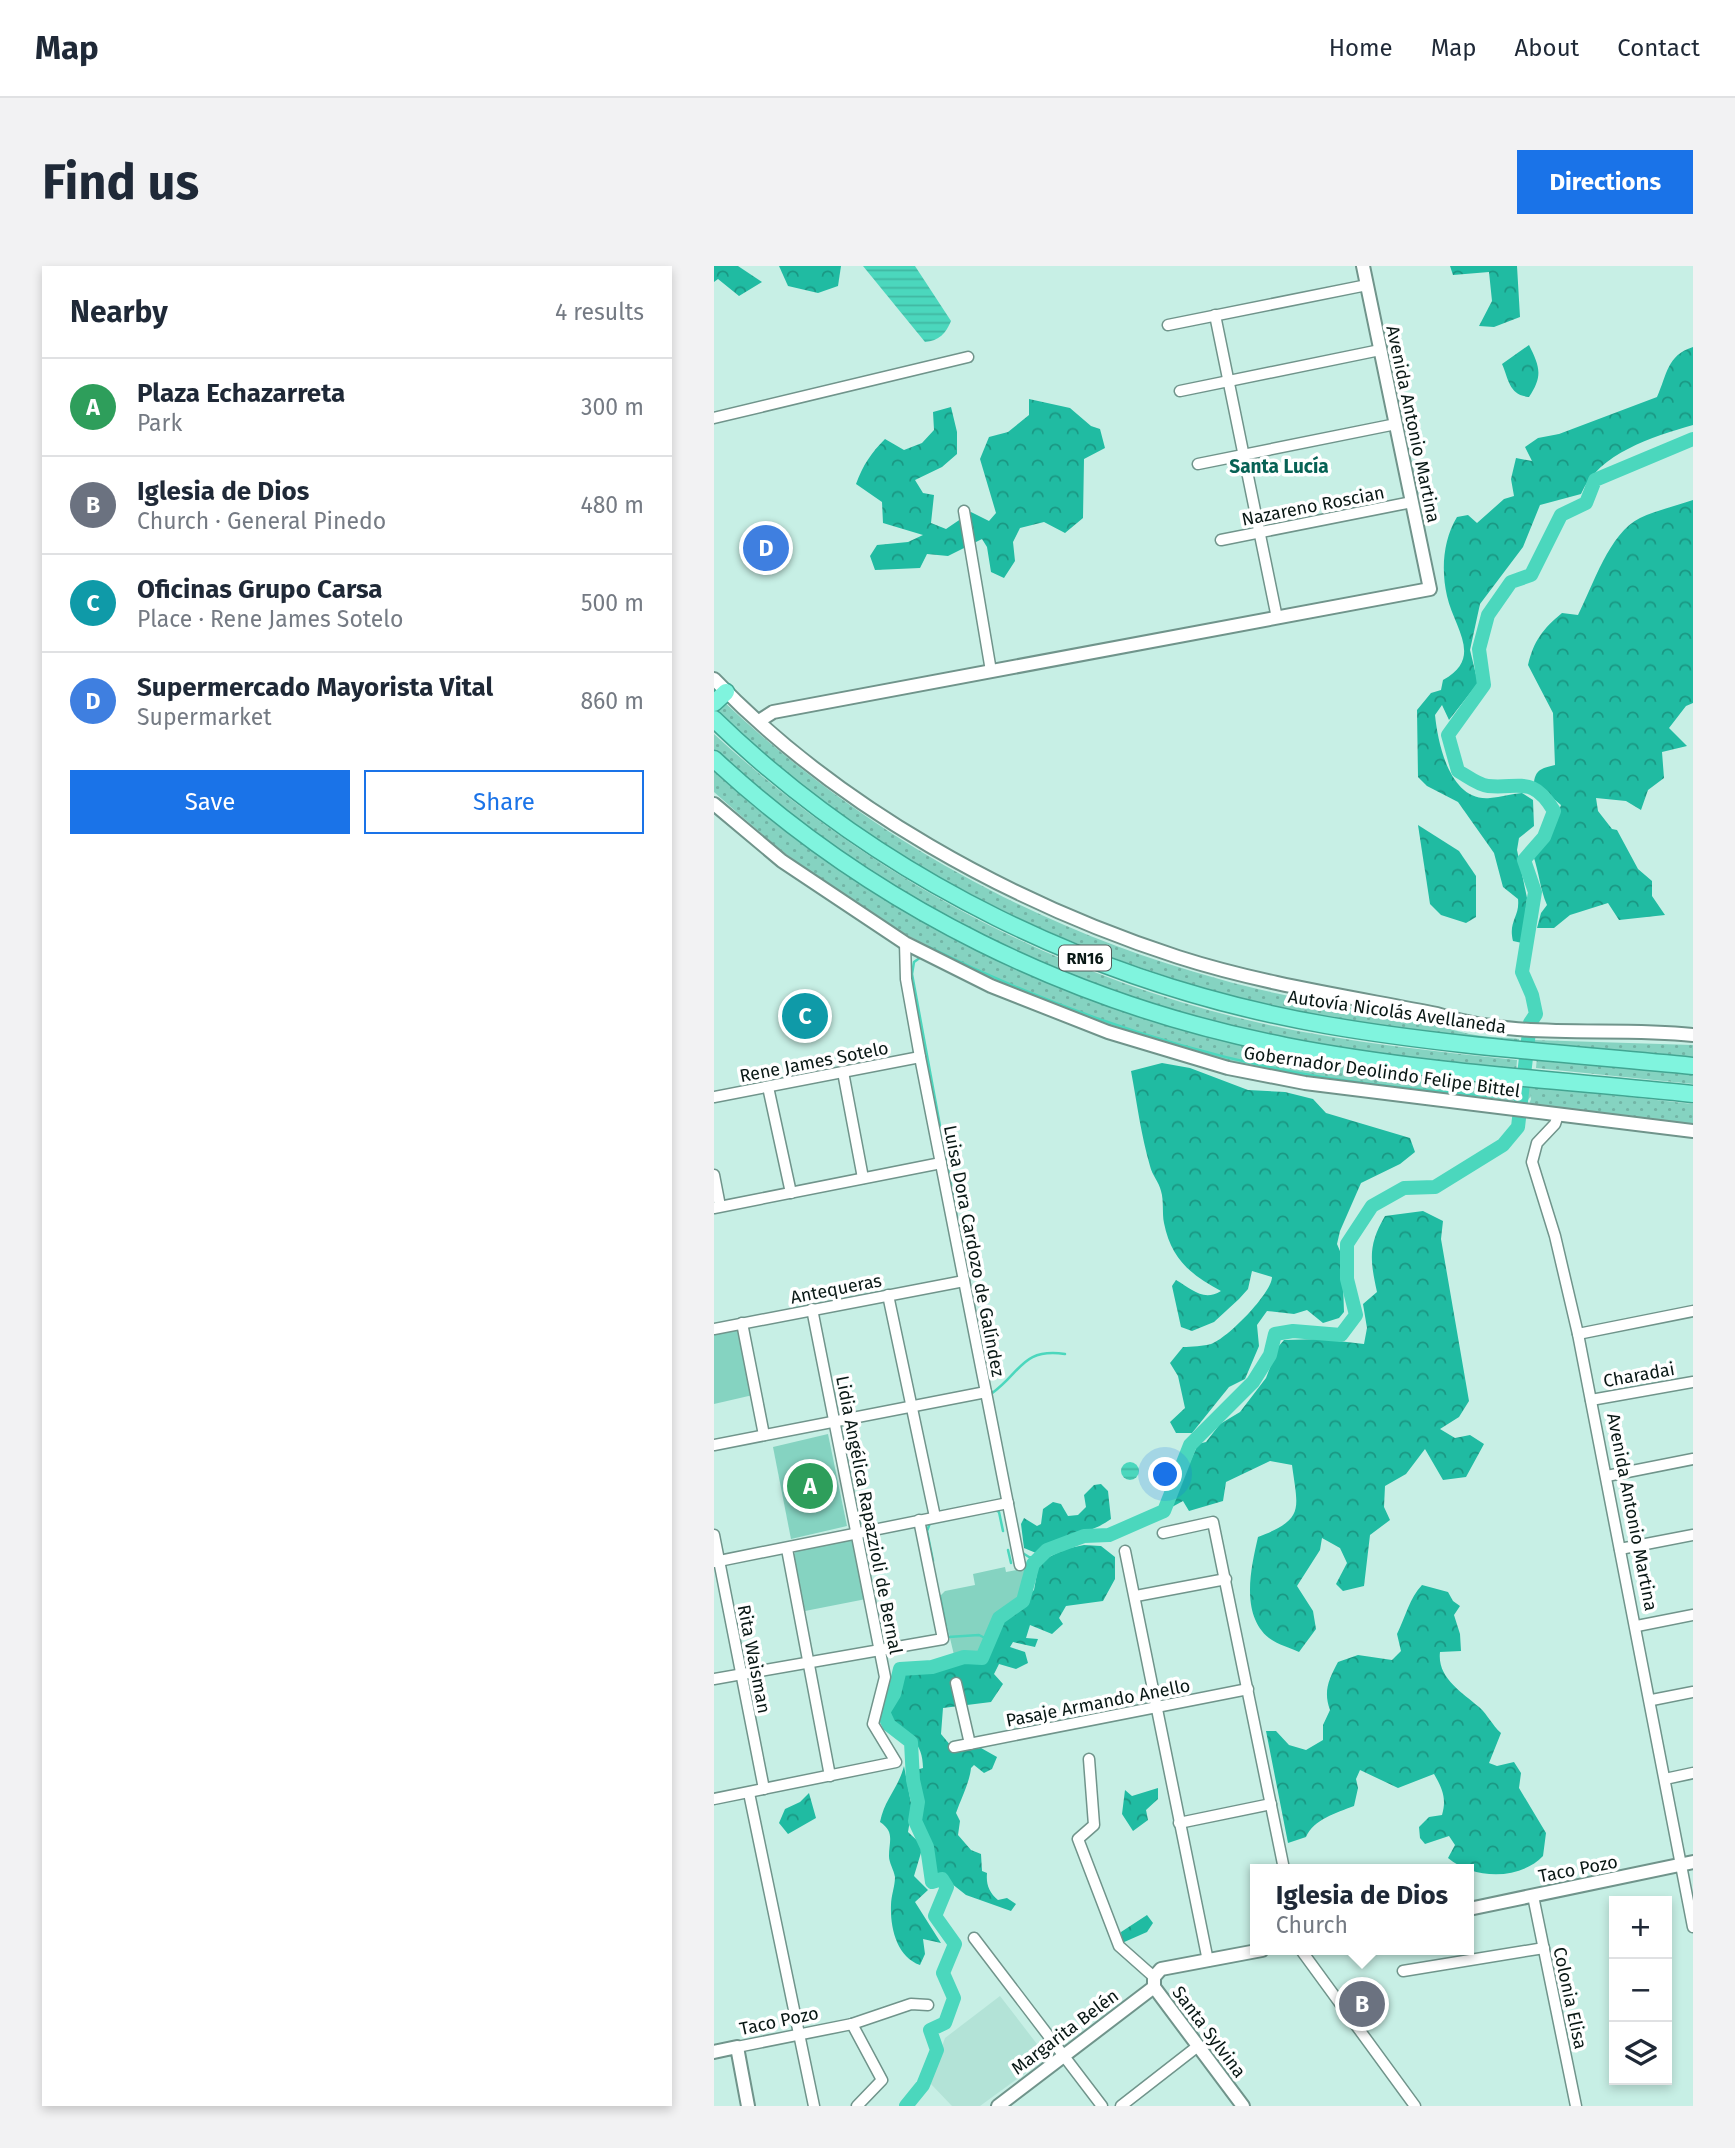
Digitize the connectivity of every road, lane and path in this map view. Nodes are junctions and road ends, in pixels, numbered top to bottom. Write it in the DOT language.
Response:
graph roads {
  1 [pos="1363,266"];
  2 [pos="1367,285"];
  3 [pos="1215,315"];
  4 [pos="1168,325"];
  5 [pos="1380,350"];
  6 [pos="968,357"];
  7 [pos="1228,381"];
  8 [pos="1180,391"];
  9 [pos="714,418"];
  10 [pos="1396,424"];
  11 [pos="1244,455"];
  12 [pos="1198,464"];
  13 [pos="1412,502"];
  14 [pos="964,511"];
  15 [pos="1260,532"];
  16 [pos="1221,540"];
  17 [pos="1277,618"];
  18 [pos="991,671"];
  19 [pos="714,679"];
  20 [pos="720,698"];
  21 [pos="714,719"];
  22 [pos="759,721"];
  23 [pos="714,759"];
  24 [pos="714,804"];
  25 [pos="905,943"];
  26 [pos="1693,1035"];
  27 [pos="920,1057"];
  28 [pos="1693,1066"];
  29 [pos="844,1072"];
  30 [pos="768,1087"];
  31 [pos="1693,1094"];
  32 [pos="714,1097"];
  33 [pos="1558,1115"];
  34 [pos="1693,1131"];
  35 [pos="941,1163"];
  36 [pos="714,1175"];
  37 [pos="863,1178"];
  38 [pos="791,1192"];
  39 [pos="717,1207"];
  40 [pos="964,1281"];
  41 [pos="888,1295"];
  42 [pos="812,1309"];
  43 [pos="1693,1311"];
  44 [pos="743,1323"];
  45 [pos="714,1329"];
  46 [pos="1578,1334"];
  47 [pos="1693,1382"];
  48 [pos="986,1392"];
  49 [pos="1591,1399"];
  50 [pos="912,1407"];
  51 [pos="835,1423"];
  52 [pos="764,1435"];
  53 [pos="714,1445"];
  54 [pos="1693,1459"];
  55 [pos="1606,1476"];
  56 [pos="1008,1503"];
  57 [pos="935,1517"];
  58 [pos="919,1520"];
  59 [pos="1163,1533"];
  60 [pos="857,1534"];
  61 [pos="714,1535"];
  62 [pos="1693,1535"];
  63 [pos="787,1549"];
  64 [pos="1620,1549"];
  65 [pos="1125,1551"];
  66 [pos="717,1561"];
  67 [pos="1020,1565"];
  68 [pos="1226,1579"];
  69 [pos="1136,1596"];
  70 [pos="1693,1615"];
  71 [pos="1637,1626"];
  72 [pos="879,1648"];
  73 [pos="809,1661"];
  74 [pos="741,1674"];
  75 [pos="714,1679"];
  76 [pos="956,1683"];
  77 [pos="1248,1689"];
  78 [pos="1693,1692"];
  79 [pos="1651,1700"];
  80 [pos="1157,1708"];
  81 [pos="970,1744"];
  82 [pos="954,1747"];
  83 [pos="1089,1759"];
  84 [pos="1693,1773"];
  85 [pos="830,1776"];
  86 [pos="1665,1779"];
  87 [pos="764,1790"];
  88 [pos="749,1793"];
  89 [pos="714,1799"];
  90 [pos="1271,1804"];
  91 [pos="1179,1823"];
  92 [pos="1283,1864"];
  93 [pos="1687,1864"];
  94 [pos="1534,1896"];
  95 [pos="1474,1908"];
  96 [pos="1693,1927"];
  97 [pos="974,1938"];
  98 [pos="1544,1948"];
  99 [pos="1250,1952"];
  100 [pos="1305,1955"];
  101 [pos="1208,1961"];
  102 [pos="1403,1971"];
  103 [pos="1154,1982"];
  104 [pos="928,2005"];
  105 [pos="852,2024"];
  106 [pos="798,2035"];
  107 [pos="1198,2046"];
  108 [pos="737,2047"];
  109 [pos="714,2052"];
  110 [pos="1062,2057"];
  111 [pos="1006,2104"];
  112 [pos="748,2106"];
  113 [pos="814,2106"];
  114 [pos="857,2106"];
  115 [pos="1102,2106"];
  116 [pos="1121,2106"];
  117 [pos="1242,2106"];
  118 [pos="1415,2106"];
  119 [pos="1576,2106"];
  1 -- 2 [label="street, Avenida Antonio Martina"];
  2 -- 3 [label="street"];
  2 -- 5 [label="street, Avenida Antonio Martina"];
  3 -- 4 [label="street"];
  3 -- 7 [label="street"];
  5 -- 7 [label="street"];
  5 -- 10 [label="street, Avenida Antonio Martina"];
  6 -- 9 [label="street"];
  7 -- 8 [label="street"];
  7 -- 11 [label="street"];
  10 -- 11 [label="street"];
  10 -- 13 [label="street, Avenida Antonio Martina"];
  11 -- 12 [label="street"];
  11 -- 15 [label="street"];
  13 -- 15 [label="street, Nazareno Roscian"];
  13 -- 17 [label="street, Avenida Antonio Martina"];
  14 -- 18 [label="street"];
  15 -- 16 [label="street, Nazareno Roscian"];
  15 -- 17 [label="street"];
  17 -- 18 [label="street"];
  18 -- 22 [label="street"];
  19 -- 20 [label="street"];
  20 -- 22 [label="street"];
  21 -- 28 [label="highway, Autovía Nicolás Avellaneda / RN16"];
  22 -- 26 [label="street"];
  23 -- 31 [label="highway, RN16"];
  24 -- 25 [label="street, Gobernador Deolindo Felipe Bittel"];
  25 -- 27 [label="street, Luisa Dora Cardozo de Galíndez"];
  25 -- 33 [label="street, Gobernador Deolindo Felipe Bittel"];
  27 -- 29 [label="street, Rene James Sotelo"];
  27 -- 35 [label="street, Luisa Dora Cardozo de Galíndez"];
  29 -- 30 [label="street, Rene James Sotelo"];
  29 -- 37 [label="street"];
  30 -- 32 [label="street, Rene James Sotelo"];
  30 -- 38 [label="street"];
  33 -- 34 [label="street, Gobernador Deolindo Felipe Bittel"];
  33 -- 46 [label="street, Avenida Antonio Martina"];
  35 -- 37 [label="street"];
  35 -- 40 [label="street, Luisa Dora Cardozo de Galíndez"];
  36 -- 39 [label="street"];
  37 -- 38 [label="street"];
  38 -- 39 [label="street"];
  40 -- 41 [label="street, Antequeras"];
  40 -- 48 [label="street, Luisa Dora Cardozo de Galíndez"];
  41 -- 42 [label="street, Antequeras"];
  41 -- 50 [label="street"];
  42 -- 44 [label="street, Antequeras"];
  42 -- 51 [label="street, Lidia Angélica Rapazzioli de Bernal"];
  43 -- 46 [label="street"];
  44 -- 45 [label="street, Antequeras"];
  44 -- 52 [label="street"];
  46 -- 49 [label="street, Avenida Antonio Martina"];
  47 -- 49 [label="street, Charadai"];
  48 -- 50 [label="street"];
  48 -- 56 [label="street, Luisa Dora Cardozo de Galíndez"];
  49 -- 55 [label="street, Avenida Antonio Martina"];
  50 -- 51 [label="street"];
  50 -- 57 [label="street"];
  51 -- 52 [label="street"];
  51 -- 60 [label="street, Lidia Angélica Rapazzioli de Bernal"];
  52 -- 53 [label="street"];
  54 -- 55 [label="street"];
  55 -- 64 [label="street, Avenida Antonio Martina"];
  56 -- 57 [label="street"];
  56 -- 67 [label="street, Luisa Dora Cardozo de Galíndez"];
  57 -- 58 [label="street"];
  58 -- 60 [label="street"];
  58 -- 72 [label="street"];
  59 -- 68 [label="street"];
  60 -- 63 [label="street"];
  60 -- 72 [label="street, Lidia Angélica Rapazzioli de Bernal"];
  61 -- 66 [label="street, Rita Waisman"];
  62 -- 64 [label="street"];
  63 -- 66 [label="street"];
  63 -- 73 [label="street"];
  64 -- 71 [label="street, Avenida Antonio Martina"];
  65 -- 69 [label="street"];
  66 -- 74 [label="street, Rita Waisman"];
  68 -- 69 [label="street"];
  68 -- 77 [label="street"];
  69 -- 80 [label="street"];
  70 -- 71 [label="street"];
  71 -- 79 [label="street, Avenida Antonio Martina"];
  72 -- 73 [label="street"];
  72 -- 85 [label="street, Lidia Angélica Rapazzioli de Bernal"];
  73 -- 74 [label="street"];
  73 -- 85 [label="street"];
  74 -- 75 [label="street"];
  74 -- 87 [label="street, Rita Waisman"];
  76 -- 81 [label="street"];
  77 -- 80 [label="street, Pasaje Armando Anello"];
  77 -- 90 [label="street"];
  78 -- 79 [label="street"];
  79 -- 86 [label="street, Avenida Antonio Martina"];
  80 -- 81 [label="street, Pasaje Armando Anello"];
  80 -- 91 [label="street"];
  81 -- 82 [label="street, Pasaje Armando Anello"];
  83 -- 103 [label="street"];
  84 -- 86 [label="street"];
  85 -- 87 [label="street"];
  86 -- 93 [label="street, Avenida Antonio Martina"];
  87 -- 88 [label="street"];
  88 -- 89 [label="street"];
  88 -- 106 [label="street"];
  90 -- 91 [label="street"];
  90 -- 92 [label="street"];
  91 -- 101 [label="street"];
  93 -- 94 [label="street, Taco Pozo"];
  93 -- 96 [label="street, Avenida Antonio Martina"];
  94 -- 95 [label="street, Taco Pozo"];
  94 -- 98 [label="street, Colonia Elisa"];
  97 -- 110 [label="street"];
  98 -- 102 [label="street"];
  98 -- 119 [label="street, Colonia Elisa"];
  99 -- 101 [label="street"];
  100 -- 118 [label="street"];
  101 -- 103 [label="street"];
  103 -- 107 [label="street, Santa Sylvina"];
  103 -- 110 [label="street, Margarita Belén"];
  104 -- 105 [label="street, Taco Pozo"];
  105 -- 106 [label="street, Taco Pozo"];
  105 -- 114 [label="street"];
  106 -- 108 [label="street, Taco Pozo"];
  106 -- 113 [label="street"];
  107 -- 116 [label="street"];
  107 -- 117 [label="street, Santa Sylvina"];
  108 -- 109 [label="street, Taco Pozo"];
  108 -- 112 [label="street"];
  110 -- 111 [label="street, Margarita Belén"];
  110 -- 115 [label="street"];
}
